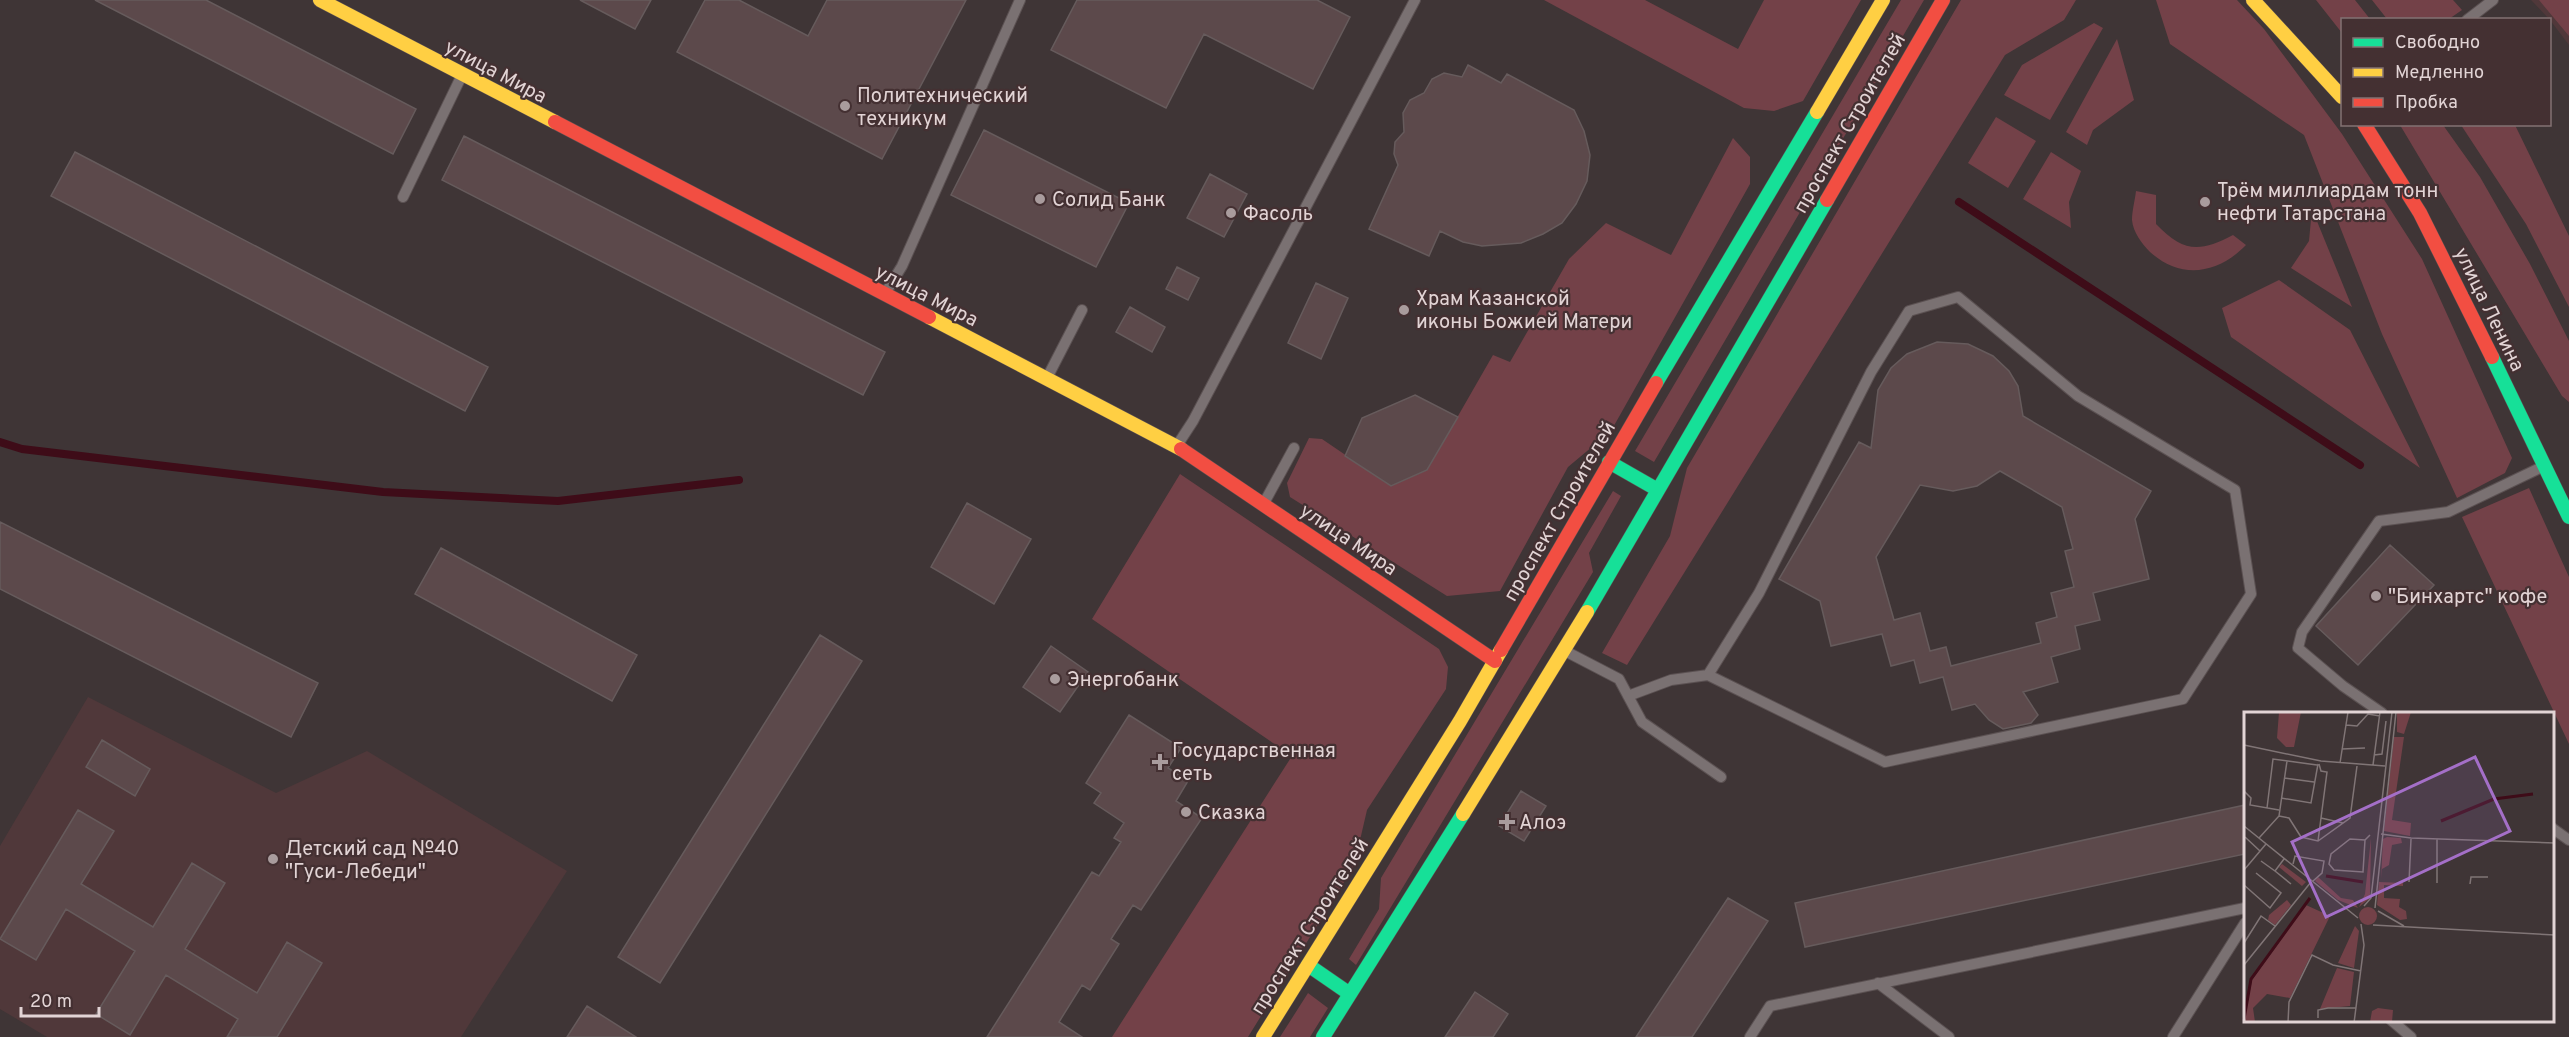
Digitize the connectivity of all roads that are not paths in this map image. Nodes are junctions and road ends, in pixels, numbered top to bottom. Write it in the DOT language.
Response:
graph roads {
  1 [pos="320,0"];
  2 [pos="1020,0"];
  3 [pos="1415,0"];
  4 [pos="1884,0"];
  5 [pos="1943,0"];
  6 [pos="2253,0"];
  7 [pos="2493,0"];
  8 [pos="2470,18"];
  9 [pos="2298,28"];
  10 [pos="462,75"];
  11 [pos="2341,90"];
  12 [pos="2341,96"];
  13 [pos="2365,126"];
  14 [pos="404,197"];
  15 [pos="884,295"];
  16 [pos="1082,310"];
  17 [pos="1046,379"];
  18 [pos="1177,446"];
  19 [pos="1294,448"];
  20 [pos="1609,462"];
  21 [pos="2544,466"];
  22 [pos="1658,490"];
  23 [pos="1263,504"];
  24 [pos="2569,517"];
  25 [pos="1565,650"];
  26 [pos="1495,661"];
  27 [pos="1708,675"];
  28 [pos="1628,696"];
  29 [pos="2381,712"];
  30 [pos="1721,777"];
  31 [pos="2554,829"];
  32 [pos="2569,840"];
  33 [pos="2244,908"];
  34 [pos="2244,925"];
  35 [pos="1308,965"];
  36 [pos="1878,983"];
  37 [pos="1350,994"];
  38 [pos="2393,1022"];
  39 [pos="1263,1037"];
  40 [pos="1323,1037"];
  41 [pos="1750,1037"];
  42 [pos="1949,1037"];
  43 [pos="2173,1037"];
  44 [pos="2411,1037"];
  1 -- 10 [label="street, улица Мира"];
  2 -- 15 [label="lane"];
  3 -- 18 [label="lane"];
  4 -- 20 [label="street, проспект Строителей"];
  5 -- 22 [label="street, проспект Строителей"];
  6 -- 12 [label="street"];
  7 -- 8 [label="lane"];
  9 -- 11 [label="street"];
  10 -- 14 [label="lane"];
  10 -- 15 [label="street, улица Мира"];
  13 -- 21 [label="street, улица Ленина"];
  15 -- 17 [label="street, улица Мира"];
  16 -- 17 [label="lane"];
  17 -- 18 [label="street, улица Мира"];
  18 -- 23 [label="street, улица Мира"];
  19 -- 23 [label="lane"];
  20 -- 22 [label="street"];
  20 -- 26 [label="street, проспект Строителей"];
  21 -- 24 [label="street, улица Ленина"];
  21 -- 29 [label="lane"];
  22 -- 25 [label="street, проспект Строителей"];
  23 -- 26 [label="street, улица Мира"];
  25 -- 28 [label="lane"];
  25 -- 37 [label="street, проспект Строителей"];
  26 -- 35 [label="street, проспект Строителей"];
  27 -- 27 [label="lane"];
  27 -- 28 [label="lane"];
  28 -- 30 [label="lane"];
  31 -- 32 [label="lane"];
  33 -- 36 [label="lane"];
  34 -- 43 [label="lane"];
  35 -- 37 [label="street"];
  35 -- 39 [label="street, проспект Строителей"];
  36 -- 41 [label="lane"];
  36 -- 42 [label="lane"];
  37 -- 40 [label="street, проспект Строителей"];
  38 -- 44 [label="lane"];
}
